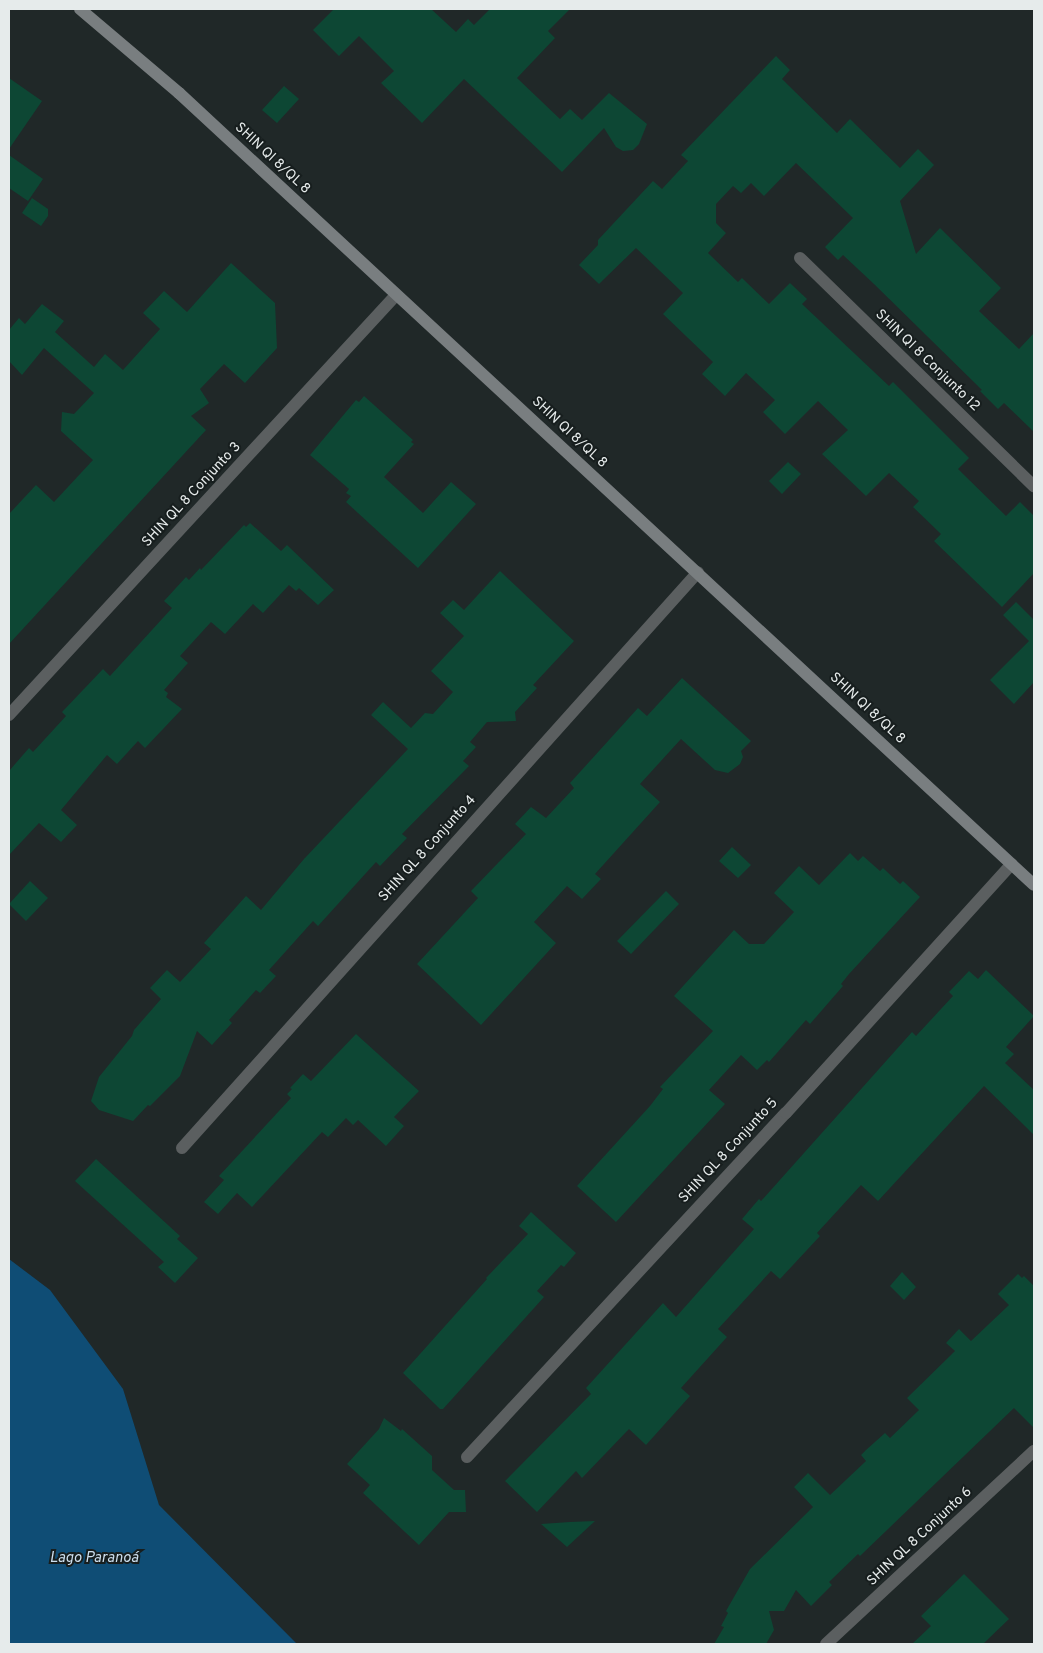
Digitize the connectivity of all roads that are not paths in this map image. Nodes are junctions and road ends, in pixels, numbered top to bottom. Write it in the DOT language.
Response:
graph roads {
  1 [pos="80,9"];
  2 [pos="800,258"];
  3 [pos="396,295"];
  4 [pos="1034,486"];
  5 [pos="698,572"];
  6 [pos="9,715"];
  7 [pos="1012,864"];
  8 [pos="1034,885"];
  9 [pos="182,1148"];
  10 [pos="1034,1451"];
  11 [pos="467,1457"];
  12 [pos="826,1644"];
  1 -- 3 [label="street, SHIN QI 8/QL 8"];
  2 -- 4 [label="street, SHIN QI 8 Conjunto 12"];
  3 -- 5 [label="street, SHIN QI 8/QL 8"];
  3 -- 6 [label="street, SHIN QL 8 Conjunto 3"];
  5 -- 7 [label="street, SHIN QI 8/QL 8"];
  5 -- 9 [label="street, SHIN QL 8 Conjunto 4"];
  7 -- 8 [label="street, SHIN QI 8/QL 8"];
  7 -- 11 [label="street, SHIN QL 8 Conjunto 5"];
  10 -- 12 [label="street, SHIN QL 8 Conjunto 6"];
}
